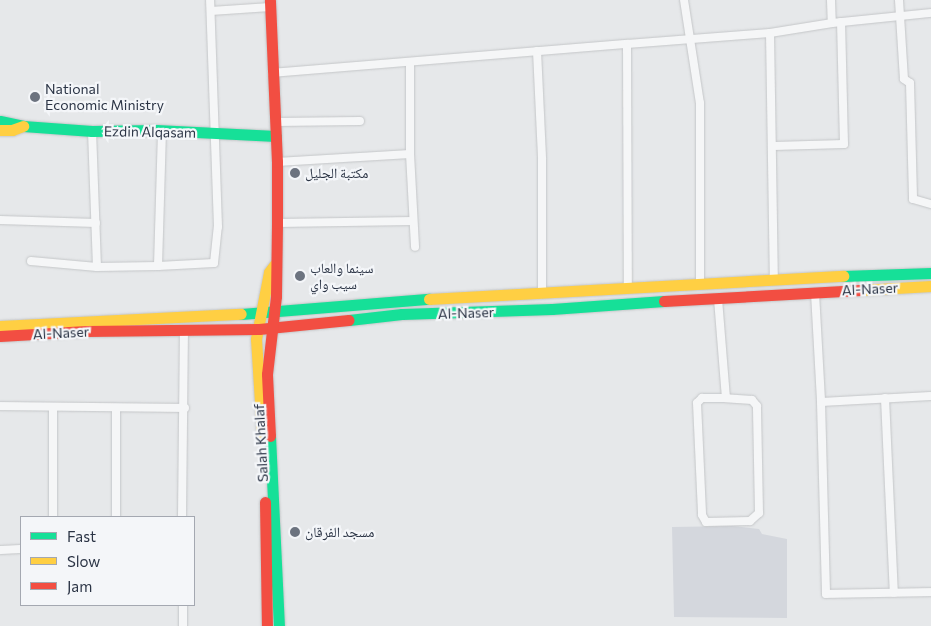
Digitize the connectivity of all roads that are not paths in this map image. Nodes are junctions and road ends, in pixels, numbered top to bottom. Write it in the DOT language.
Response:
graph roads {
  1 [pos="210,0"];
  2 [pos="684,0"];
  3 [pos="831,0"];
  4 [pos="900,0"];
  5 [pos="270,4"];
  6 [pos="211,11"];
  7 [pos="931,13"];
  8 [pos="901,16"];
  9 [pos="841,22"];
  10 [pos="832,23"];
  11 [pos="770,33"];
  12 [pos="690,39"];
  13 [pos="627,44"];
  14 [pos="538,50"];
  15 [pos="410,62"];
  16 [pos="272,73"];
  17 [pos="0,121"];
  18 [pos="360,121"];
  19 [pos="275,122"];
  20 [pos="23,126"];
  21 [pos="0,130"];
  22 [pos="92,131"];
  23 [pos="162,131"];
  24 [pos="214,132"];
  25 [pos="276,136"];
  26 [pos="774,146"];
  27 [pos="410,154"];
  28 [pos="277,162"];
  29 [pos="931,204"];
  30 [pos="0,220"];
  31 [pos="413,221"];
  32 [pos="96,223"];
  33 [pos="277,223"];
  34 [pos="415,247"];
  35 [pos="31,261"];
  36 [pos="275,264"];
  37 [pos="97,266"];
  38 [pos="158,266"];
  39 [pos="931,272"];
  40 [pos="774,278"];
  41 [pos="700,283"];
  42 [pos="931,286"];
  43 [pos="628,287"];
  44 [pos="542,292"];
  45 [pos="814,293"];
  46 [pos="718,299"];
  47 [pos="274,312"];
  48 [pos="262,313"];
  49 [pos="0,326"];
  50 [pos="274,327"];
  51 [pos="259,328"];
  52 [pos="184,330"];
  53 [pos="0,336"];
  54 [pos="931,396"];
  55 [pos="726,398"];
  56 [pos="885,398"];
  57 [pos="821,402"];
  58 [pos="0,406"];
  59 [pos="53,408"];
  60 [pos="116,408"];
  61 [pos="185,408"];
  62 [pos="53,516"];
  63 [pos="116,516"];
  64 [pos="182,516"];
  65 [pos="20,549"];
  66 [pos="0,550"];
  67 [pos="931,592"];
  68 [pos="894,593"];
  69 [pos="183,606"];
  70 [pos="183,626"];
  71 [pos="267,626"];
  72 [pos="279,626"];
  1 -- 6 [label="street"];
  2 -- 12 [label="street"];
  3 -- 10 [label="street"];
  4 -- 8 [label="street"];
  5 -- 6 [label="street"];
  5 -- 16 [label="main road, Salah Khalaf"];
  6 -- 24 [label="street"];
  7 -- 8 [label="street"];
  8 -- 9 [label="street"];
  8 -- 29 [label="street"];
  9 -- 10 [label="street"];
  9 -- 26 [label="street"];
  10 -- 11 [label="street"];
  11 -- 12 [label="street"];
  11 -- 26 [label="street"];
  12 -- 13 [label="street"];
  12 -- 41 [label="street"];
  13 -- 14 [label="street"];
  13 -- 43 [label="street"];
  14 -- 15 [label="street"];
  14 -- 44 [label="street"];
  15 -- 16 [label="street"];
  15 -- 27 [label="street"];
  16 -- 19 [label="main road, Salah Khalaf"];
  17 -- 20 [label="main road, Ezdin Alqasam"];
  18 -- 19 [label="street"];
  19 -- 25 [label="main road, Salah Khalaf"];
  20 -- 21 [label="main road, Ezdin Alqasam"];
  20 -- 22 [label="main road, Ezdin Alqasam"];
  22 -- 23 [label="main road, Ezdin Alqasam"];
  22 -- 32 [label="street"];
  23 -- 24 [label="main road, Ezdin Alqasam"];
  23 -- 38 [label="street"];
  24 -- 25 [label="main road, Ezdin Alqasam"];
  24 -- 38 [label="street"];
  25 -- 28 [label="main road, Salah Khalaf"];
  26 -- 40 [label="street"];
  27 -- 28 [label="street"];
  27 -- 31 [label="street"];
  28 -- 33 [label="main road, Salah Khalaf"];
  30 -- 32 [label="street"];
  31 -- 33 [label="street"];
  31 -- 34 [label="street"];
  32 -- 37 [label="street"];
  33 -- 36 [label="main road, Salah Khalaf"];
  35 -- 37 [label="street"];
  36 -- 47 [label="main road, Salah Khalaf"];
  36 -- 48 [label="main road, Salah Khalaf"];
  37 -- 38 [label="street"];
  39 -- 40 [label="main road, Al-Naser"];
  40 -- 41 [label="main road, Al-Naser"];
  41 -- 43 [label="main road, Al-Naser"];
  42 -- 45 [label="main road, Al-Naser"];
  43 -- 44 [label="main road, Al-Naser"];
  44 -- 47 [label="main road, Al-Naser"];
  45 -- 46 [label="main road, Al-Naser"];
  45 -- 57 [label="street"];
  46 -- 50 [label="main road, Al-Naser"];
  46 -- 55 [label="street"];
  47 -- 48 [label="main road, Al-Naser"];
  47 -- 50 [label="main road, Salah Khalaf"];
  48 -- 49 [label="main road, Al-Naser"];
  48 -- 51 [label="main road, Salah Khalaf"];
  50 -- 51 [label="main road, Al-Naser"];
  50 -- 72 [label="main road, Salah Khalaf"];
  51 -- 52 [label="main road, Al-Naser"];
  51 -- 71 [label="main road, Salah Khalaf"];
  52 -- 53 [label="main road, Al-Naser"];
  52 -- 61 [label="street"];
  54 -- 56 [label="street"];
  55 -- 55 [label="street"];
  56 -- 57 [label="street"];
  56 -- 68 [label="street"];
  57 -- 68 [label="street"];
  58 -- 59 [label="street"];
  59 -- 60 [label="street"];
  59 -- 62 [label="street"];
  60 -- 61 [label="street"];
  60 -- 63 [label="street"];
  61 -- 64 [label="street"];
  65 -- 66 [label="street"];
  67 -- 68 [label="street"];
  69 -- 70 [label="street"];
}
